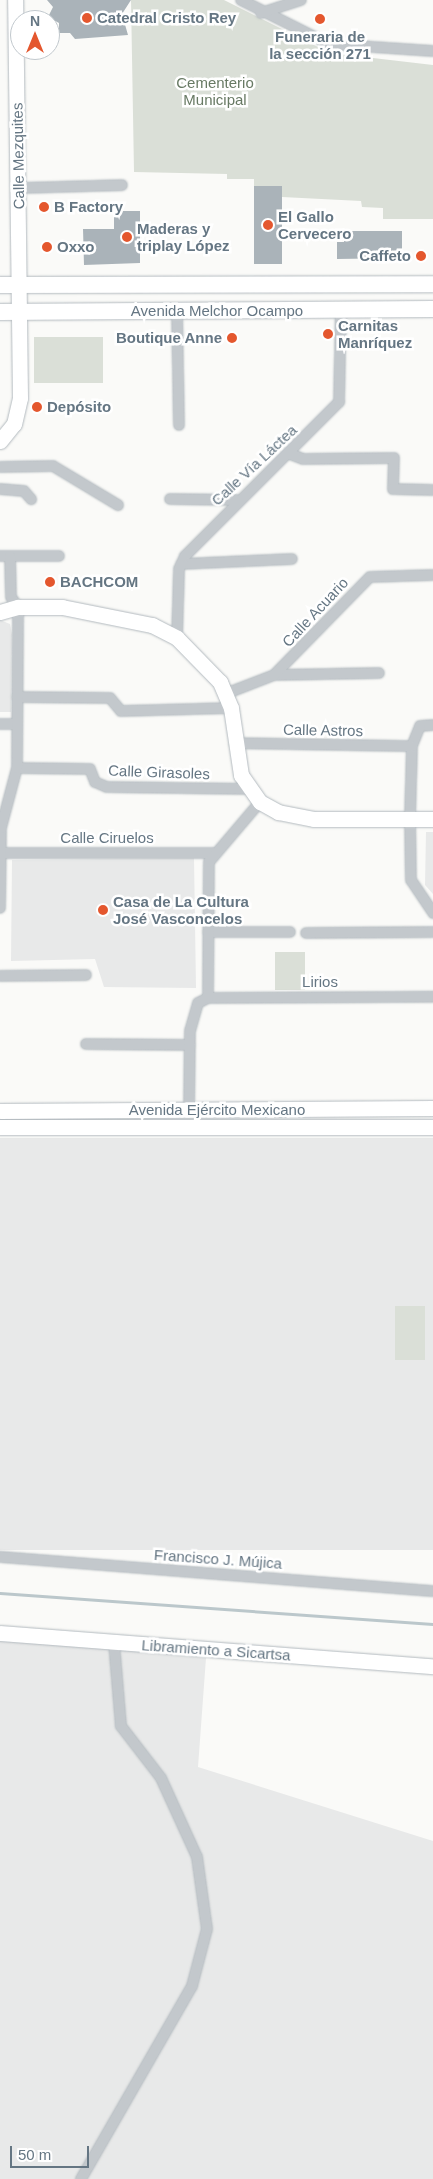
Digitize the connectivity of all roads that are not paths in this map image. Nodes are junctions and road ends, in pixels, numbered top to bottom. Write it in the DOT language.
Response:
graph roads {
  1 [pos="14,0"];
  2 [pos="241,0"];
  3 [pos="301,0"];
  4 [pos="262,13"];
  5 [pos="433,51"];
  6 [pos="122,186"];
  7 [pos="17,188"];
  8 [pos="21,284"];
  9 [pos="116,284"];
  10 [pos="433,284"];
  11 [pos="0,285"];
  12 [pos="433,308"];
  13 [pos="341,310"];
  14 [pos="116,311"];
  15 [pos="178,311"];
  16 [pos="0,312"];
  17 [pos="19,312"];
  18 [pos="7,424"];
  19 [pos="179,425"];
  20 [pos="0,441"];
  21 [pos="290,454"];
  22 [pos="0,467"];
  23 [pos="0,489"];
  24 [pos="433,490"];
  25 [pos="30,499"];
  26 [pos="170,499"];
  27 [pos="237,500"];
  28 [pos="118,505"];
  29 [pos="5,556"];
  30 [pos="60,556"];
  31 [pos="292,559"];
  32 [pos="181,564"];
  33 [pos="433,575"];
  34 [pos="18,607"];
  35 [pos="0,612"];
  36 [pos="177,638"];
  37 [pos="379,673"];
  38 [pos="274,675"];
  39 [pos="17,697"];
  40 [pos="228,701"];
  41 [pos="0,724"];
  42 [pos="17,724"];
  43 [pos="433,725"];
  44 [pos="234,743"];
  45 [pos="412,746"];
  46 [pos="17,768"];
  47 [pos="250,790"];
  48 [pos="4,794"];
  49 [pos="260,802"];
  50 [pos="410,819"];
  51 [pos="433,819"];
  52 [pos="0,853"];
  53 [pos="214,853"];
  54 [pos="0,908"];
  55 [pos="433,913"];
  56 [pos="208,932"];
  57 [pos="290,932"];
  58 [pos="306,932"];
  59 [pos="433,932"];
  60 [pos="86,975"];
  61 [pos="0,976"];
  62 [pos="433,997"];
  63 [pos="208,998"];
  64 [pos="86,1044"];
  65 [pos="190,1045"];
  66 [pos="433,1108"];
  67 [pos="190,1109"];
  68 [pos="341,1109"];
  69 [pos="0,1111"];
  70 [pos="85,1111"];
  71 [pos="85,1126"];
  72 [pos="0,1127"];
  73 [pos="341,1127"];
  74 [pos="433,1127"];
  75 [pos="0,1557"];
  76 [pos="433,1591"];
  77 [pos="0,1633"];
  78 [pos="114,1642"];
  79 [pos="433,1666"];
  80 [pos="81,2179"];
  1 -- 7 [label="street, Calle Mezquites"];
  2 -- 4 [label="street"];
  3 -- 4 [label="street"];
  4 -- 5 [label="street"];
  6 -- 7 [label="street"];
  7 -- 8 [label="street, Calle Mezquites"];
  8 -- 9 [label="main road, Avenida Melchor Ocampo"];
  8 -- 11 [label="main road, Avenida Melchor Ocampo"];
  8 -- 17 [label="street, Calle Mezquites"];
  9 -- 10 [label="main road, Avenida Melchor Ocampo"];
  9 -- 14 [label="main road"];
  12 -- 13 [label="main road, Avenida Melchor Ocampo"];
  13 -- 15 [label="main road, Avenida Melchor Ocampo"];
  13 -- 21 [label="street, Calle Vía Láctea"];
  14 -- 15 [label="main road, Avenida Melchor Ocampo"];
  14 -- 17 [label="main road, Avenida Melchor Ocampo"];
  15 -- 19 [label="street"];
  16 -- 17 [label="main road, Avenida Melchor Ocampo"];
  17 -- 18 [label="street, Calle Mezquites"];
  18 -- 20 [label="street"];
  21 -- 24 [label="street"];
  21 -- 27 [label="street, Calle Vía Láctea"];
  22 -- 28 [label="street"];
  23 -- 25 [label="street"];
  26 -- 27 [label="street"];
  27 -- 32 [label="street, Calle Vía Láctea"];
  29 -- 30 [label="street"];
  29 -- 34 [label="street"];
  31 -- 32 [label="street"];
  32 -- 36 [label="street"];
  33 -- 38 [label="street, Calle Acuario"];
  34 -- 35 [label="street"];
  34 -- 36 [label="street"];
  34 -- 39 [label="street"];
  36 -- 40 [label="street"];
  37 -- 38 [label="street"];
  38 -- 40 [label="street, Calle Acuario"];
  39 -- 40 [label="street, Calle Acuario"];
  39 -- 42 [label="street"];
  40 -- 44 [label="street"];
  41 -- 42 [label="street"];
  42 -- 46 [label="street"];
  43 -- 45 [label="street"];
  44 -- 45 [label="street, Calle Astros"];
  44 -- 47 [label="street"];
  45 -- 50 [label="street"];
  46 -- 47 [label="street, Calle Girasoles"];
  46 -- 48 [label="street"];
  47 -- 49 [label="street"];
  48 -- 52 [label="street"];
  49 -- 50 [label="street"];
  49 -- 53 [label="street"];
  50 -- 51 [label="street"];
  50 -- 55 [label="street"];
  52 -- 53 [label="street, Calle Ciruelos"];
  52 -- 54 [label="street"];
  53 -- 56 [label="street"];
  56 -- 57 [label="street"];
  56 -- 63 [label="street"];
  58 -- 59 [label="street"];
  60 -- 61 [label="street"];
  62 -- 63 [label="street, Lirios"];
  63 -- 65 [label="street"];
  64 -- 65 [label="street"];
  65 -- 67 [label="street"];
  66 -- 68 [label="street, Avenida Ejército Mexicano"];
  67 -- 68 [label="street, Avenida Ejército Mexicano"];
  67 -- 70 [label="street, Avenida Ejército Mexicano"];
  68 -- 73 [label="street"];
  69 -- 70 [label="street, Avenida Ejército Mexicano"];
  70 -- 71 [label="street"];
  71 -- 72 [label="street, Avenida Ejército Mexicano"];
  71 -- 73 [label="street, Avenida Ejército Mexicano"];
  73 -- 74 [label="street, Avenida Ejército Mexicano"];
  75 -- 76 [label="street, Francisco J. Mújica"];
  77 -- 78 [label="street, Libramiento a Sicartsa"];
  78 -- 79 [label="street, Libramiento a Sicartsa"];
  78 -- 80 [label="street"];
}
